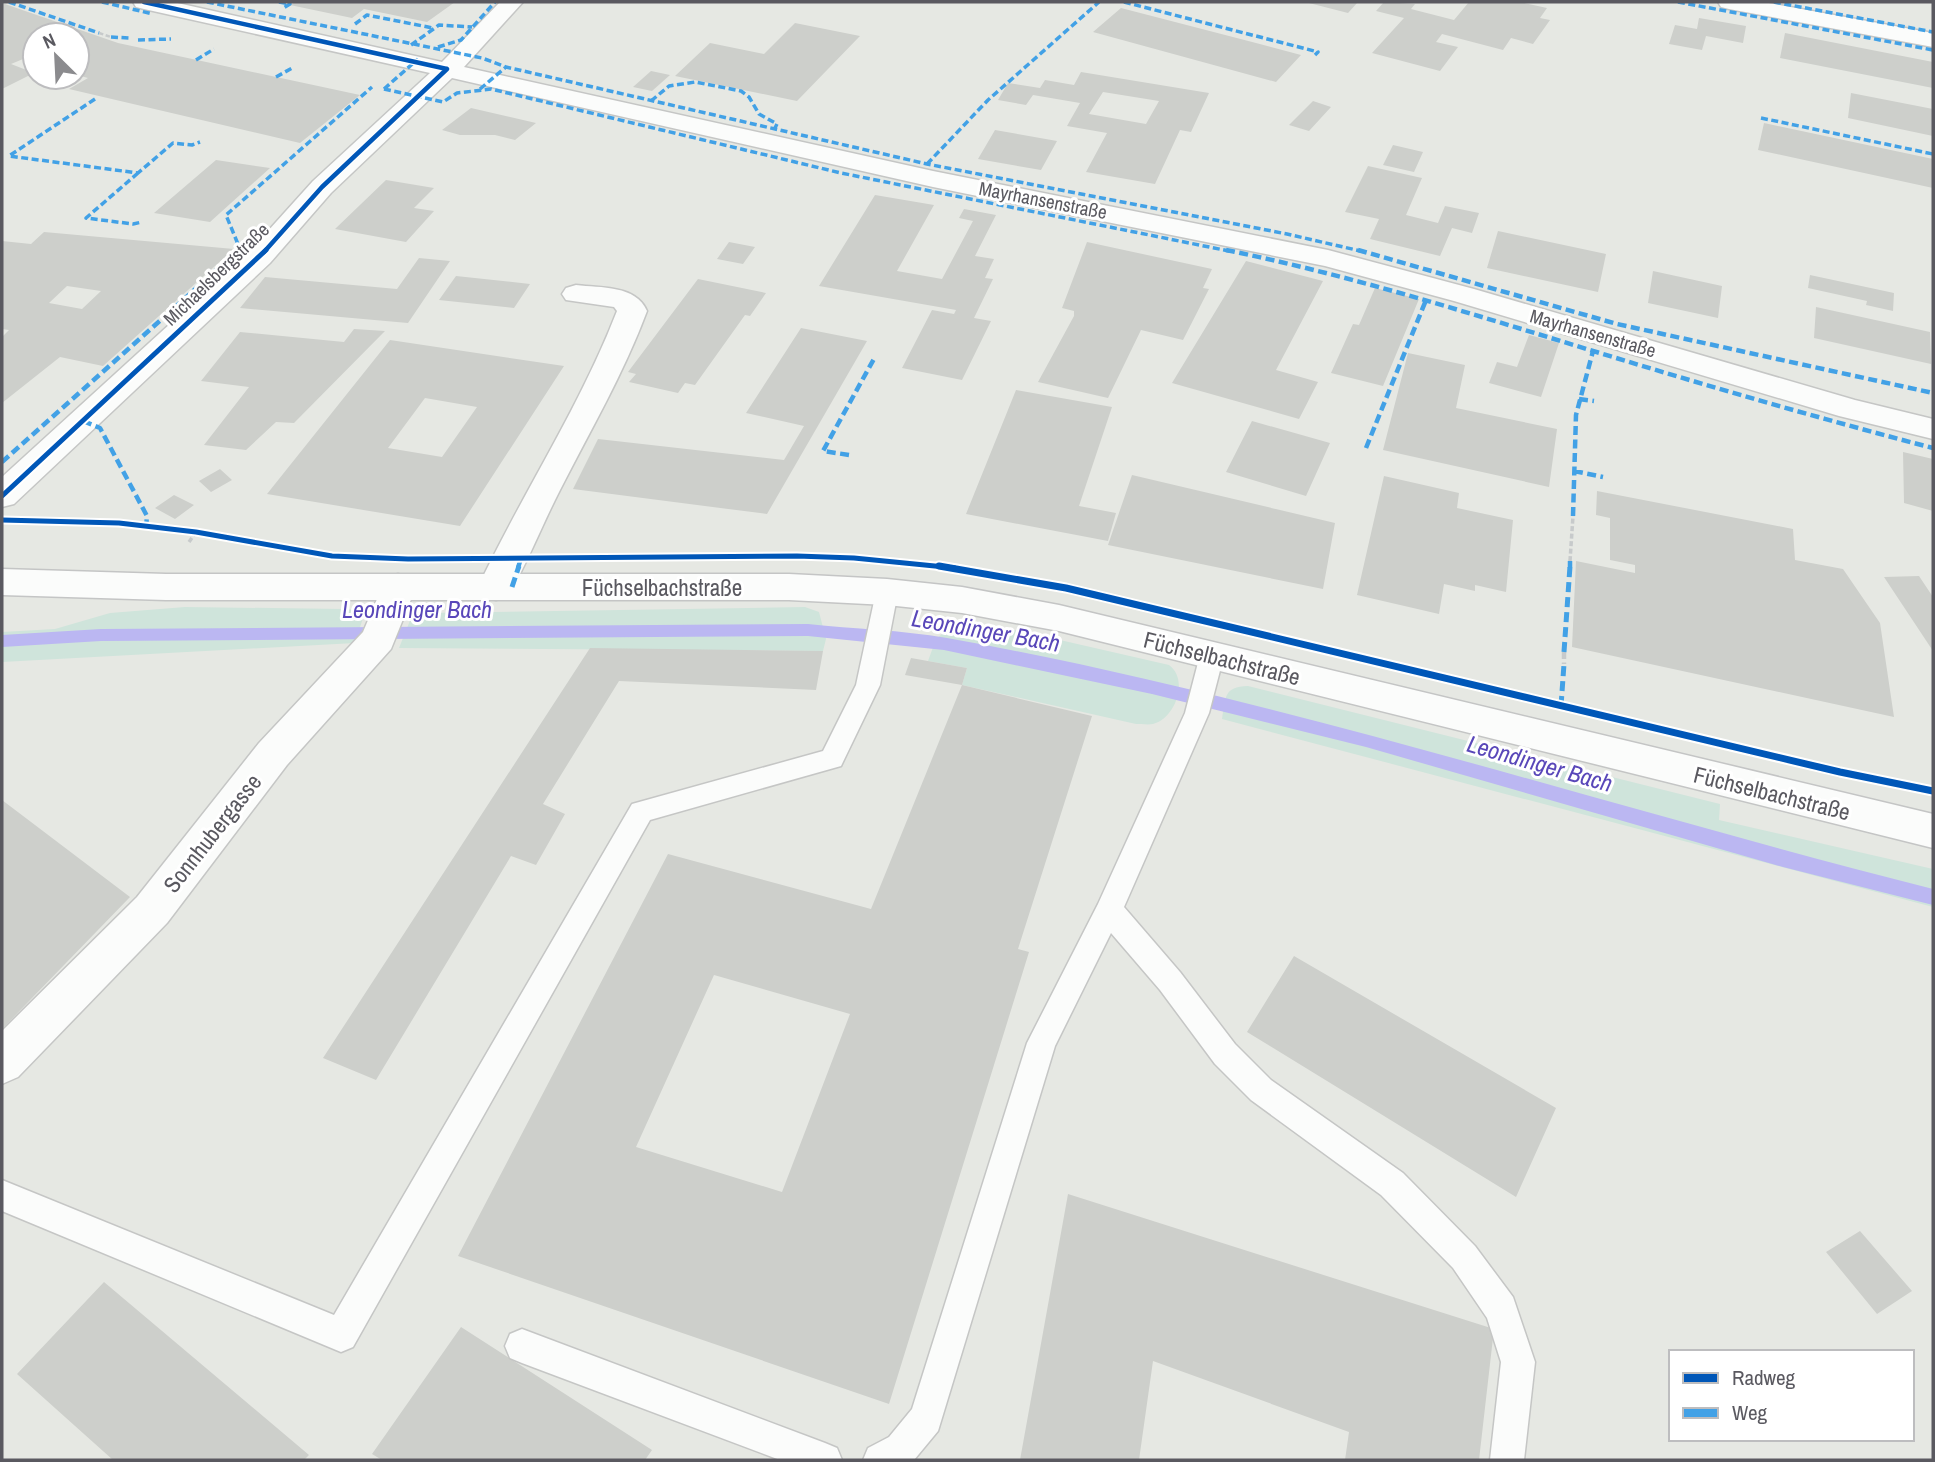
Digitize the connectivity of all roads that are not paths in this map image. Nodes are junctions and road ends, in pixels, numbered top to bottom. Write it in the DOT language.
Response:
graph roads {
  1 [pos="144,2"];
  2 [pos="512,2"];
  3 [pos="1729,2"];
  4 [pos="1933,40"];
  5 [pos="447,69"];
  6 [pos="576,294"];
  7 [pos="1933,429"];
  8 [pos="2,496"];
  9 [pos="2,582"];
  10 [pos="496,587"];
  11 [pos="387,615"];
  12 [pos="881,619"];
  13 [pos="1204,685"];
  14 [pos="1933,831"];
  15 [pos="1109,910"];
  16 [pos="2,1062"];
  17 [pos="2,1196"];
  18 [pos="522,1346"];
  19 [pos="825,1460"];
  20 [pos="880,1460"];
  21 [pos="1507,1460"];
  1 -- 5 [label="street, Mayrhansenstraße"];
  2 -- 5 [label="street, Michaelsbergstraße"];
  3 -- 4 [label="street"];
  5 -- 7 [label="street, Mayrhansenstraße"];
  5 -- 8 [label="street, Michaelsbergstraße"];
  6 -- 10 [label="street"];
  9 -- 11 [label="street, Füchselbachstraße"];
  10 -- 11 [label="street, Füchselbachstraße"];
  10 -- 12 [label="street, Füchselbachstraße"];
  11 -- 16 [label="street, Sonnhubergasse"];
  12 -- 13 [label="street, Füchselbachstraße"];
  12 -- 17 [label="lane"];
  13 -- 14 [label="street, Füchselbachstraße"];
  13 -- 15 [label="lane"];
  15 -- 20 [label="lane"];
  15 -- 21 [label="lane"];
  18 -- 19 [label="lane"];
}
